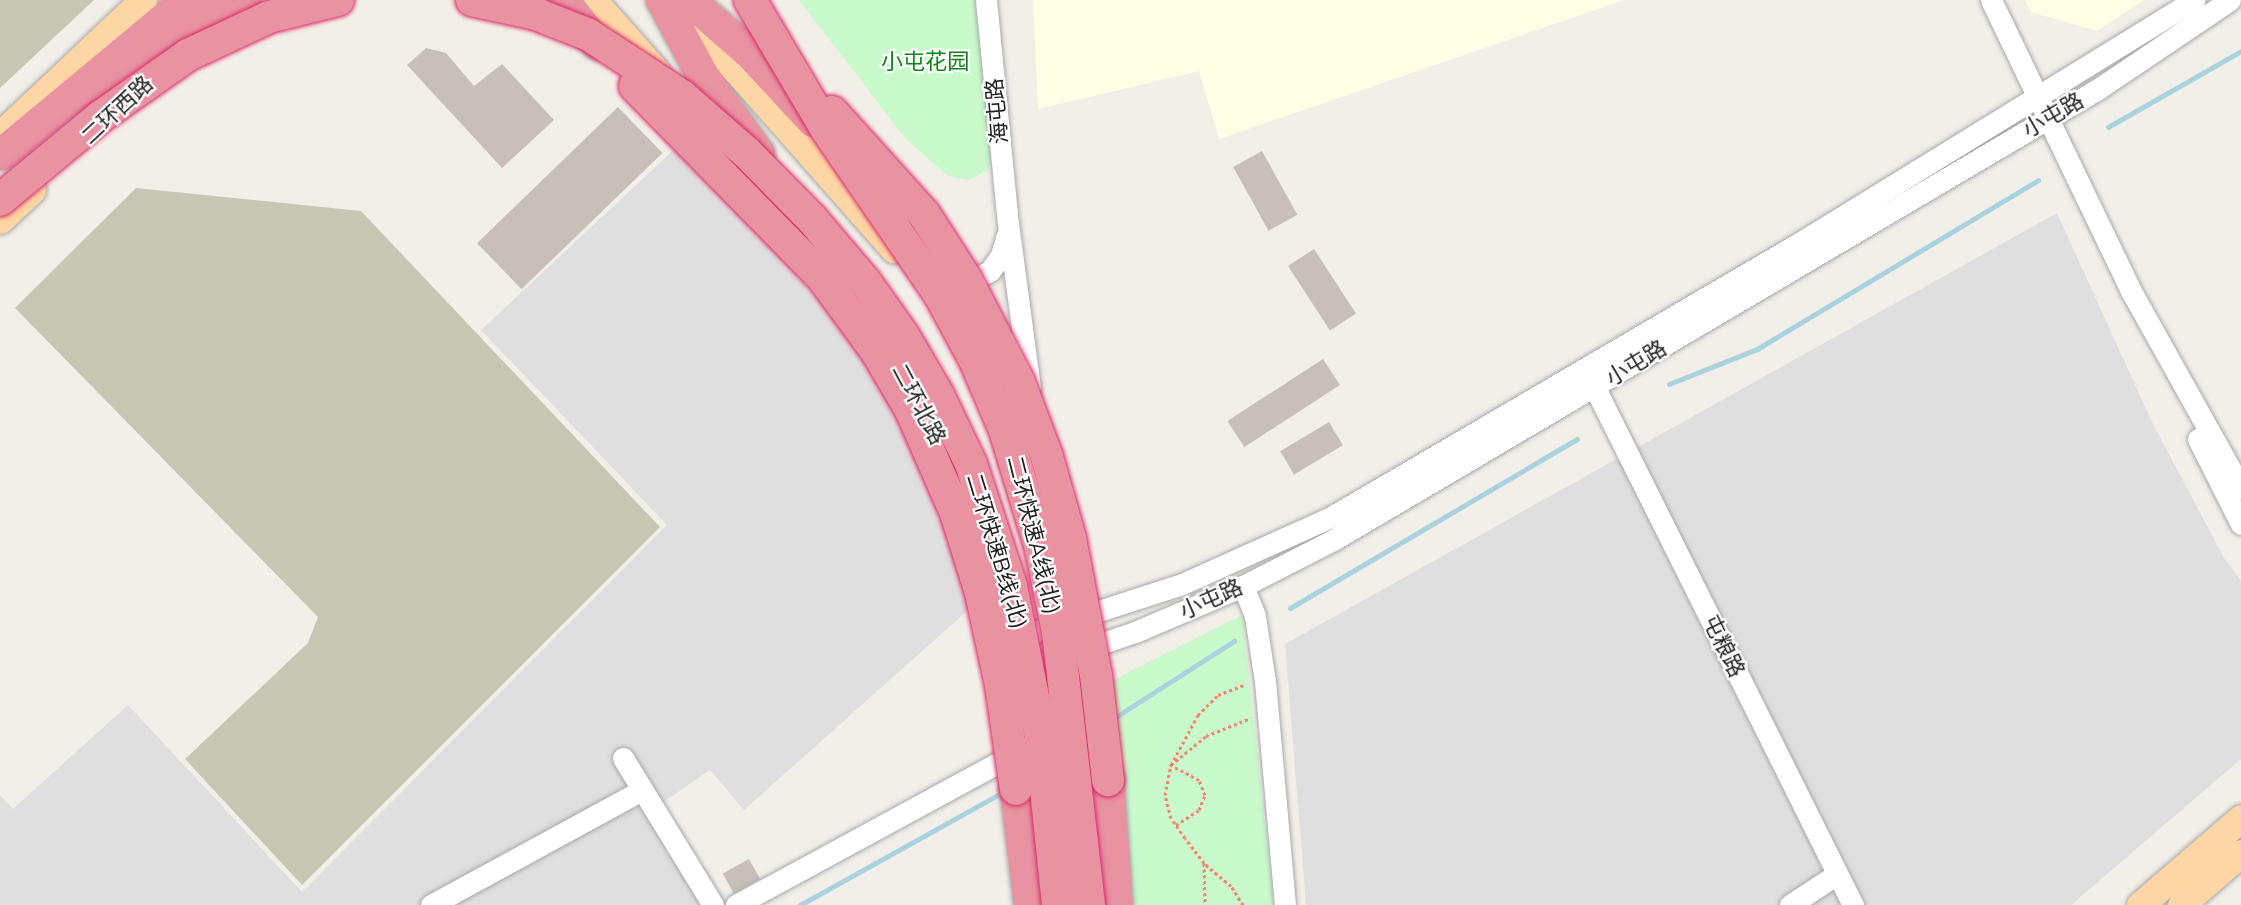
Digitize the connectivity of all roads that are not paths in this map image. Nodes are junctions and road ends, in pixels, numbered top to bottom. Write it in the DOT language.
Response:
graph roads {
  1 [pos="143,0"];
  2 [pos="166,0"];
  3 [pos="189,0"];
  4 [pos="211,0"];
  5 [pos="234,0"];
  6 [pos="246,0"];
  7 [pos="338,0"];
  8 [pos="472,0"];
  9 [pos="549,0"];
  10 [pos="563,0"];
  11 [pos="662,0"];
  12 [pos="675,0"];
  13 [pos="689,0"];
  14 [pos="721,0"];
  15 [pos="750,0"];
  16 [pos="986,0"];
  17 [pos="1991,0"];
  18 [pos="2195,0"];
  19 [pos="2230,0"];
  20 [pos="589,14"];
  21 [pos="198,34"];
  22 [pos="2039,96"];
  23 [pos="2049,117"];
  24 [pos="1,148"];
  25 [pos="0,199"];
  26 [pos="875,200"];
  27 [pos="0,220"];
  28 [pos="1008,223"];
  29 [pos="828,237"];
  30 [pos="916,278"];
  31 [pos="1595,388"];
  32 [pos="2241,488"];
  33 [pos="2241,524"];
  34 [pos="1243,586"];
  35 [pos="1066,619"];
  36 [pos="1007,640"];
  37 [pos="1073,654"];
  38 [pos="1014,674"];
  39 [pos="1026,747"];
  40 [pos="622,758"];
  41 [pos="642,790"];
  42 [pos="2241,818"];
  43 [pos="2241,853"];
  44 [pos="1837,874"];
  45 [pos="431,905"];
  46 [pos="713,905"];
  47 [pos="736,905"];
  48 [pos="1030,905"];
  49 [pos="1043,905"];
  50 [pos="1058,905"];
  51 [pos="1089,905"];
  52 [pos="1105,905"];
  53 [pos="1117,905"];
  54 [pos="1285,905"];
  55 [pos="1790,905"];
  56 [pos="1853,905"];
  57 [pos="2140,905"];
  58 [pos="2181,905"];
  1 -- 24 [label="main road"];
  2 -- 24 [label="highway"];
  3 -- 24 [label="highway"];
  4 -- 25 [label="highway, bridge"];
  5 -- 21 [label="main road, 二环西路"];
  6 -- 21 [label="highway"];
  7 -- 25 [label="highway, bridge"];
  8 -- 29 [label="highway, bridge"];
  9 -- 20 [label="highway"];
  10 -- 20 [label="highway"];
  11 -- 29 [label="highway, bridge"];
  12 -- 30 [label="main road"];
  13 -- 26 [label="highway, bridge"];
  14 -- 53 [label="highway, bridge"];
  15 -- 26 [label="highway, bridge"];
  16 -- 28 [label="street, 海屯路"];
  17 -- 22 [label="street"];
  18 -- 22 [label="street, 小屯路"];
  19 -- 23 [label="street, 小屯路"];
  20 -- 36 [label="main road, 二环北路"];
  20 -- 48 [label="highway, bridge"];
  21 -- 27 [label="main road, 二环西路"];
  22 -- 23 [label="street"];
  22 -- 35 [label="street, 小屯路"];
  23 -- 31 [label="street, 小屯路"];
  23 -- 32 [label="street"];
  23 -- 33 [label="street"];
  26 -- 51 [label="highway, 二环快速A线(北), bridge"];
  28 -- 30 [label="street"];
  28 -- 35 [label="street, 海屯路"];
  29 -- 50 [label="highway, 二环快速B线(北), bridge"];
  30 -- 35 [label="main road"];
  31 -- 34 [label="street, 小屯路"];
  31 -- 44 [label="street, 屯粮路"];
  34 -- 37 [label="street, 小屯路"];
  34 -- 54 [label="street"];
  35 -- 36 [label="street, 小屯路"];
  35 -- 37 [label="main road"];
  36 -- 38 [label="main road, 二环北路"];
  37 -- 38 [label="street, 小屯路"];
  37 -- 52 [label="main road"];
  38 -- 39 [label="main road, 二环北路"];
  39 -- 47 [label="street"];
  39 -- 49 [label="main road, 二环北路"];
  40 -- 41 [label="street"];
  41 -- 45 [label="street"];
  41 -- 46 [label="street"];
  42 -- 57 [label="main road"];
  43 -- 58 [label="main road"];
  44 -- 55 [label="street"];
  44 -- 56 [label="street, 屯粮路"];
}
